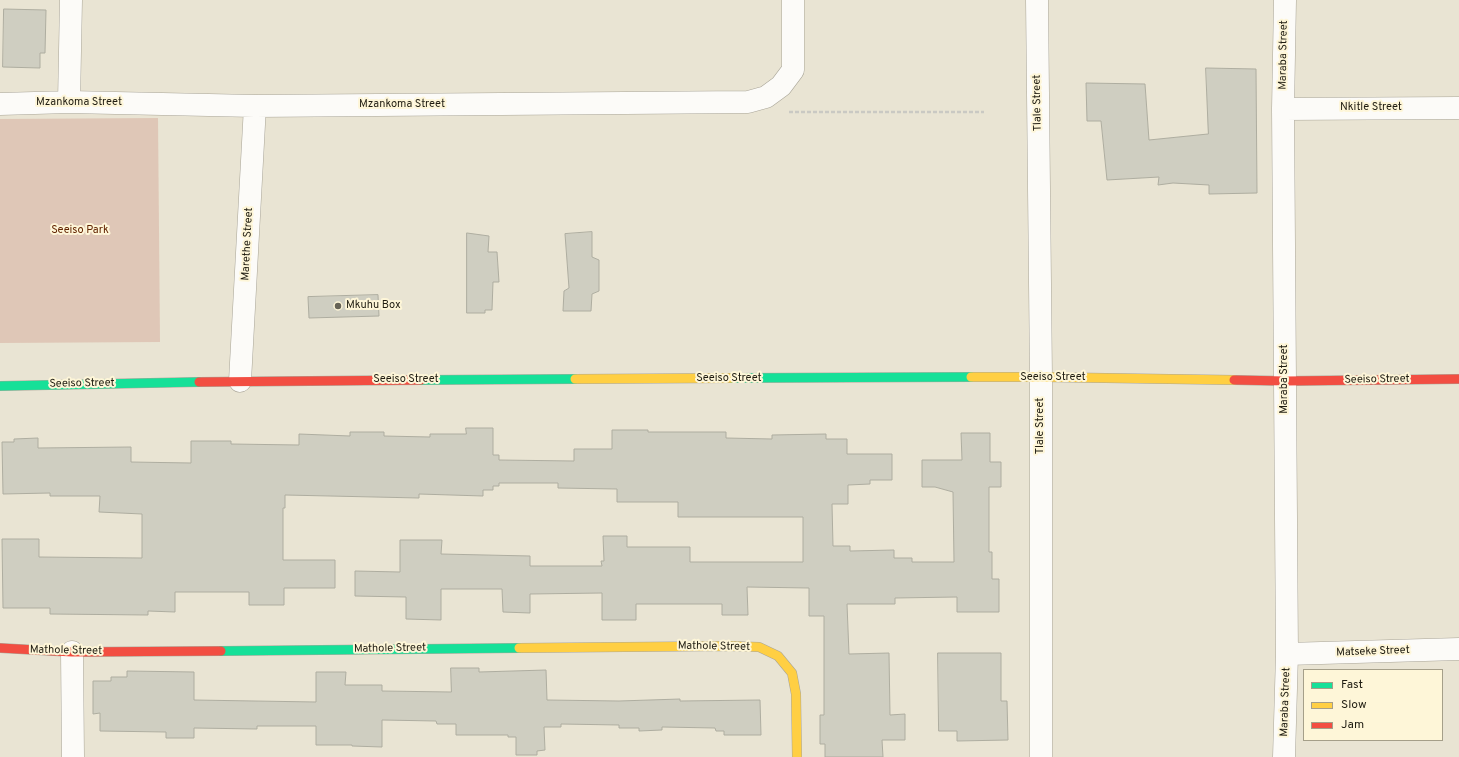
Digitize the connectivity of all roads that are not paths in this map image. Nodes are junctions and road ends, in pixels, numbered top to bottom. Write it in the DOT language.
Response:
graph roads {
  1 [pos="71,0"];
  2 [pos="793,0"];
  3 [pos="1037,0"];
  4 [pos="1285,0"];
  5 [pos="70,102"];
  6 [pos="0,104"];
  7 [pos="255,106"];
  8 [pos="1459,108"];
  9 [pos="1283,109"];
  10 [pos="1041,377"];
  11 [pos="1459,379"];
  12 [pos="240,381"];
  13 [pos="1286,381"];
  14 [pos="0,386"];
  15 [pos="0,648"];
  16 [pos="1459,649"];
  17 [pos="72,652"];
  18 [pos="1287,654"];
  19 [pos="73,757"];
  20 [pos="797,757"];
  21 [pos="1041,757"];
  22 [pos="1284,757"];
  1 -- 5 [label="street"];
  2 -- 7 [label="street, Mzankoma Street"];
  3 -- 10 [label="street, Tlale Street"];
  4 -- 9 [label="street, Maraba Street"];
  5 -- 6 [label="street, Mzankoma Street"];
  5 -- 7 [label="street, Mzankoma Street"];
  7 -- 12 [label="street, Marethe Street"];
  8 -- 9 [label="street, Nkitle Street"];
  9 -- 13 [label="street, Maraba Street"];
  10 -- 12 [label="street, Seeiso Street"];
  10 -- 13 [label="street, Seeiso Street"];
  10 -- 21 [label="street, Tlale Street"];
  11 -- 13 [label="street, Seeiso Street"];
  12 -- 14 [label="street, Seeiso Street"];
  13 -- 18 [label="street, Maraba Street"];
  15 -- 17 [label="street, Mathole Street"];
  16 -- 18 [label="street, Matseke Street"];
  17 -- 19 [label="street"];
  17 -- 20 [label="street, Mathole Street"];
  18 -- 22 [label="street, Maraba Street"];
}
